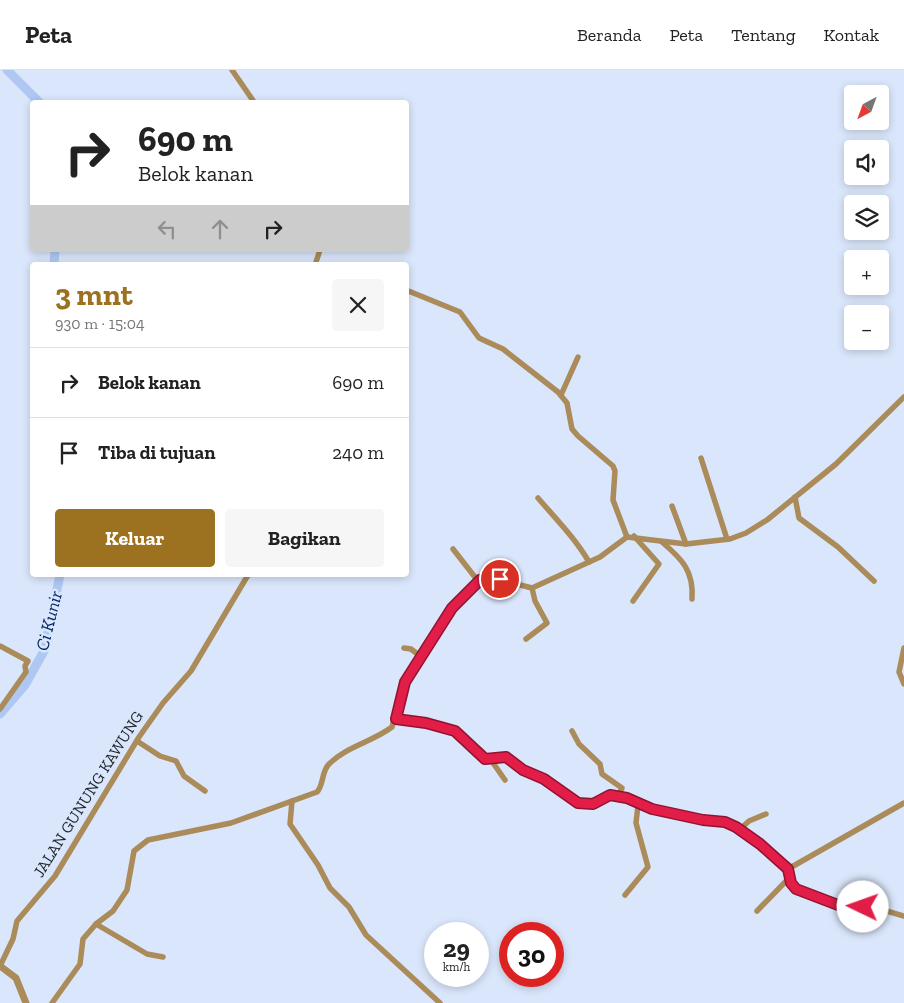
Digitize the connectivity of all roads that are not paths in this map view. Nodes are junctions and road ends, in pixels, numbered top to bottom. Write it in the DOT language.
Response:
graph roads {
  1 [pos="232,70"];
  2 [pos="253,100"];
  3 [pos="409,291"];
  4 [pos="578,357"];
  5 [pos="561,395"];
  6 [pos="904,397"];
  7 [pos="701,458"];
  8 [pos="795,497"];
  9 [pos="538,498"];
  10 [pos="672,506"];
  11 [pos="630,536"];
  12 [pos="727,539"];
  13 [pos="661,541"];
  14 [pos="686,544"];
  15 [pos="453,549"];
  16 [pos="589,562"];
  17 [pos="247,577"];
  18 [pos="478,581"];
  19 [pos="874,581"];
  20 [pos="532,588"];
  21 [pos="692,599"];
  22 [pos="633,601"];
  23 [pos="526,639"];
  24 [pos="0,646"];
  25 [pos="404,648"];
  26 [pos="904,648"];
  27 [pos="420,656"];
  28 [pos="904,684"];
  29 [pos="0,709"];
  30 [pos="396,719"];
  31 [pos="572,731"];
  32 [pos="137,741"];
  33 [pos="491,760"];
  34 [pos="505,780"];
  35 [pos="204,791"];
  36 [pos="618,796"];
  37 [pos="292,801"];
  38 [pos="904,802"];
  39 [pos="638,805"];
  40 [pos="766,814"];
  41 [pos="740,829"];
  42 [pos="788,869"];
  43 [pos="790,877"];
  44 [pos="625,895"];
  45 [pos="757,911"];
  46 [pos="904,916"];
  47 [pos="96,924"];
  48 [pos="163,956"];
  49 [pos="0,966"];
  50 [pos="26,1003"];
  51 [pos="52,1003"];
  52 [pos="440,1003"];
  1 -- 2 [label="street"];
  3 -- 5 [label="street"];
  4 -- 5 [label="street"];
  5 -- 11 [label="street"];
  6 -- 8 [label="street"];
  7 -- 12 [label="street"];
  8 -- 12 [label="street"];
  8 -- 19 [label="street"];
  9 -- 16 [label="street"];
  10 -- 14 [label="street"];
  11 -- 13 [label="street"];
  11 -- 16 [label="street"];
  11 -- 22 [label="street"];
  12 -- 14 [label="street"];
  13 -- 14 [label="street"];
  13 -- 21 [label="street"];
  15 -- 18 [label="street"];
  16 -- 20 [label="street"];
  17 -- 32 [label="street, JALAN GUNUNG KAWUNG"];
  18 -- 20 [label="street"];
  18 -- 27 [label="street"];
  20 -- 23 [label="street"];
  24 -- 29 [label="street"];
  25 -- 27 [label="street"];
  26 -- 28 [label="street"];
  27 -- 30 [label="street"];
  30 -- 33 [label="street"];
  30 -- 37 [label="street"];
  31 -- 36 [label="street"];
  32 -- 35 [label="street"];
  32 -- 49 [label="street, JALAN GUNUNG KAWUNG"];
  33 -- 34 [label="street"];
  33 -- 36 [label="street"];
  36 -- 39 [label="street"];
  37 -- 47 [label="street"];
  37 -- 52 [label="street"];
  38 -- 42 [label="street"];
  39 -- 41 [label="street"];
  39 -- 44 [label="street"];
  40 -- 41 [label="street"];
  41 -- 42 [label="street"];
  42 -- 43 [label="street"];
  43 -- 45 [label="street"];
  43 -- 46 [label="street"];
  47 -- 48 [label="street"];
  47 -- 51 [label="street"];
  49 -- 50 [label="street"];
}
